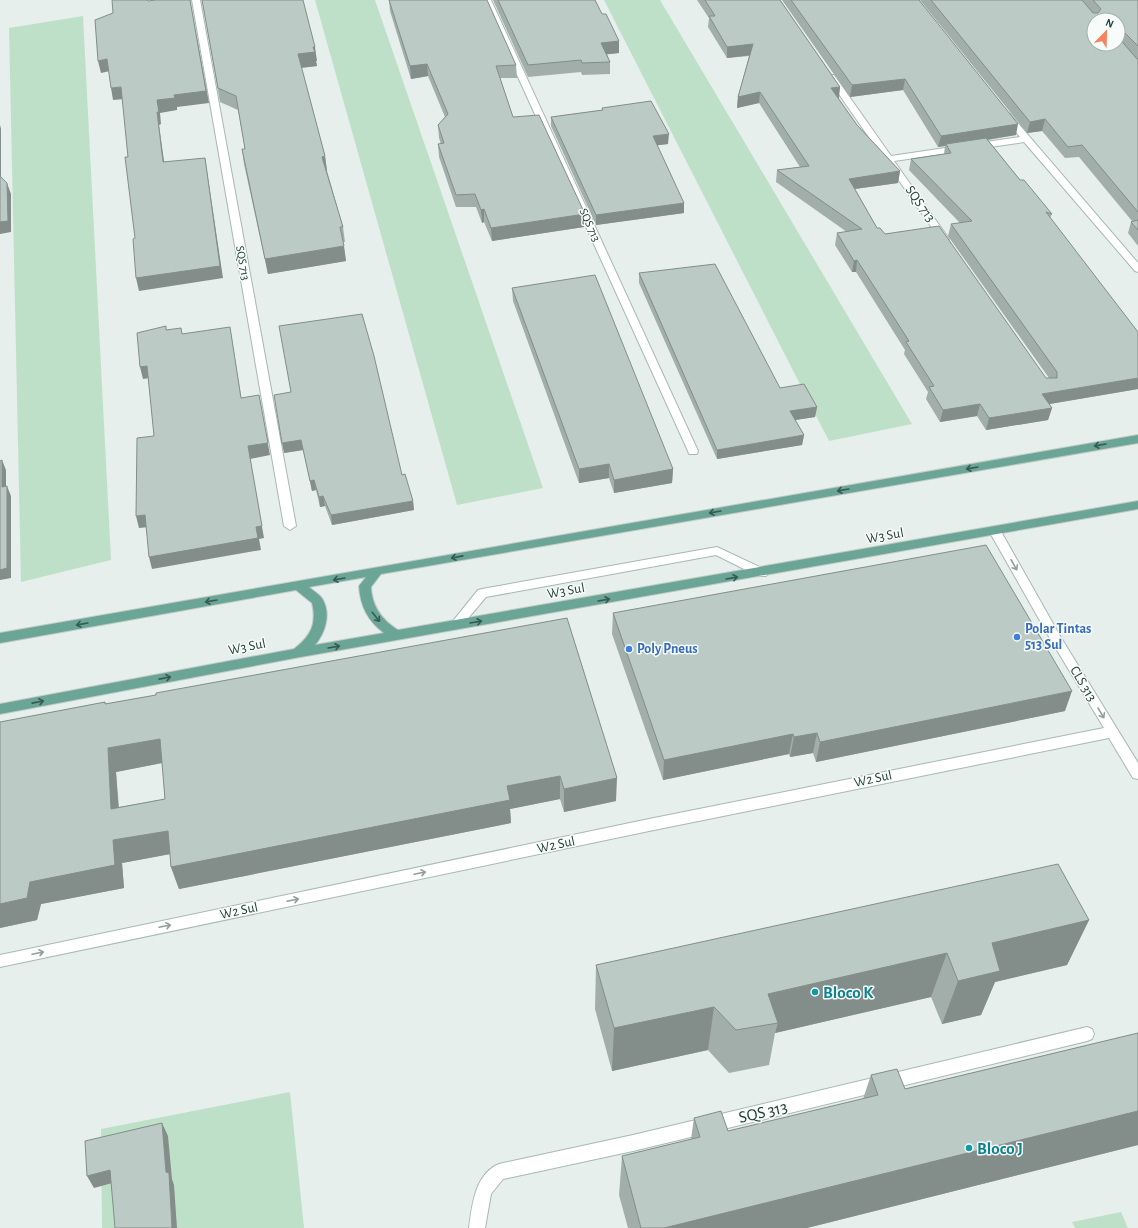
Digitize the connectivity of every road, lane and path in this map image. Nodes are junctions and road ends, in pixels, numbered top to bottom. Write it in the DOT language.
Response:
graph roads {
  1 [pos="196,0"];
  2 [pos="488,0"];
  3 [pos="826,70"];
  4 [pos="1001,108"];
  5 [pos="1025,139"];
  6 [pos="888,159"];
  7 [pos="948,244"];
  8 [pos="1138,269"];
  9 [pos="1138,439"];
  10 [pos="693,451"];
  11 [pos="1138,505"];
  12 [pos="290,526"];
  13 [pos="995,531"];
  14 [pos="377,572"];
  15 [pos="762,572"];
  16 [pos="299,586"];
  17 [pos="454,626"];
  18 [pos="398,636"];
  19 [pos="0,638"];
  20 [pos="295,653"];
  21 [pos="0,709"];
  22 [pos="1112,732"];
  23 [pos="1138,774"];
  24 [pos="0,961"];
  25 [pos="1087,1034"];
  26 [pos="477,1228"];
  1 -- 12 [label="street, SQS 713"];
  2 -- 10 [label="street, SQS 713"];
  3 -- 6 [label="street, SQS 713"];
  4 -- 5 [label="street"];
  5 -- 6 [label="street"];
  5 -- 8 [label="street"];
  6 -- 7 [label="street, SQS 713"];
  9 -- 14 [label="main road, one-way"];
  11 -- 13 [label="main road, W3 Sul"];
  13 -- 15 [label="main road, W3 Sul"];
  13 -- 22 [label="street, CLS 313, one-way"];
  14 -- 16 [label="main road, one-way"];
  14 -- 18 [label="main road, one-way"];
  17 -- 15 [label="main road, W3 Sul, one-way"];
  15 -- 17 [label="street"];
  16 -- 19 [label="main road, one-way"];
  16 -- 20 [label="main road"];
  17 -- 18 [label="main road, W3 Sul"];
  20 -- 18 [label="main road, W3 Sul, one-way"];
  21 -- 20 [label="main road, W3 Sul, one-way"];
  22 -- 23 [label="street, CLS 313"];
  24 -- 22 [label="street, W2 Sul, one-way"];
  25 -- 26 [label="street, SQS 313"];
}
